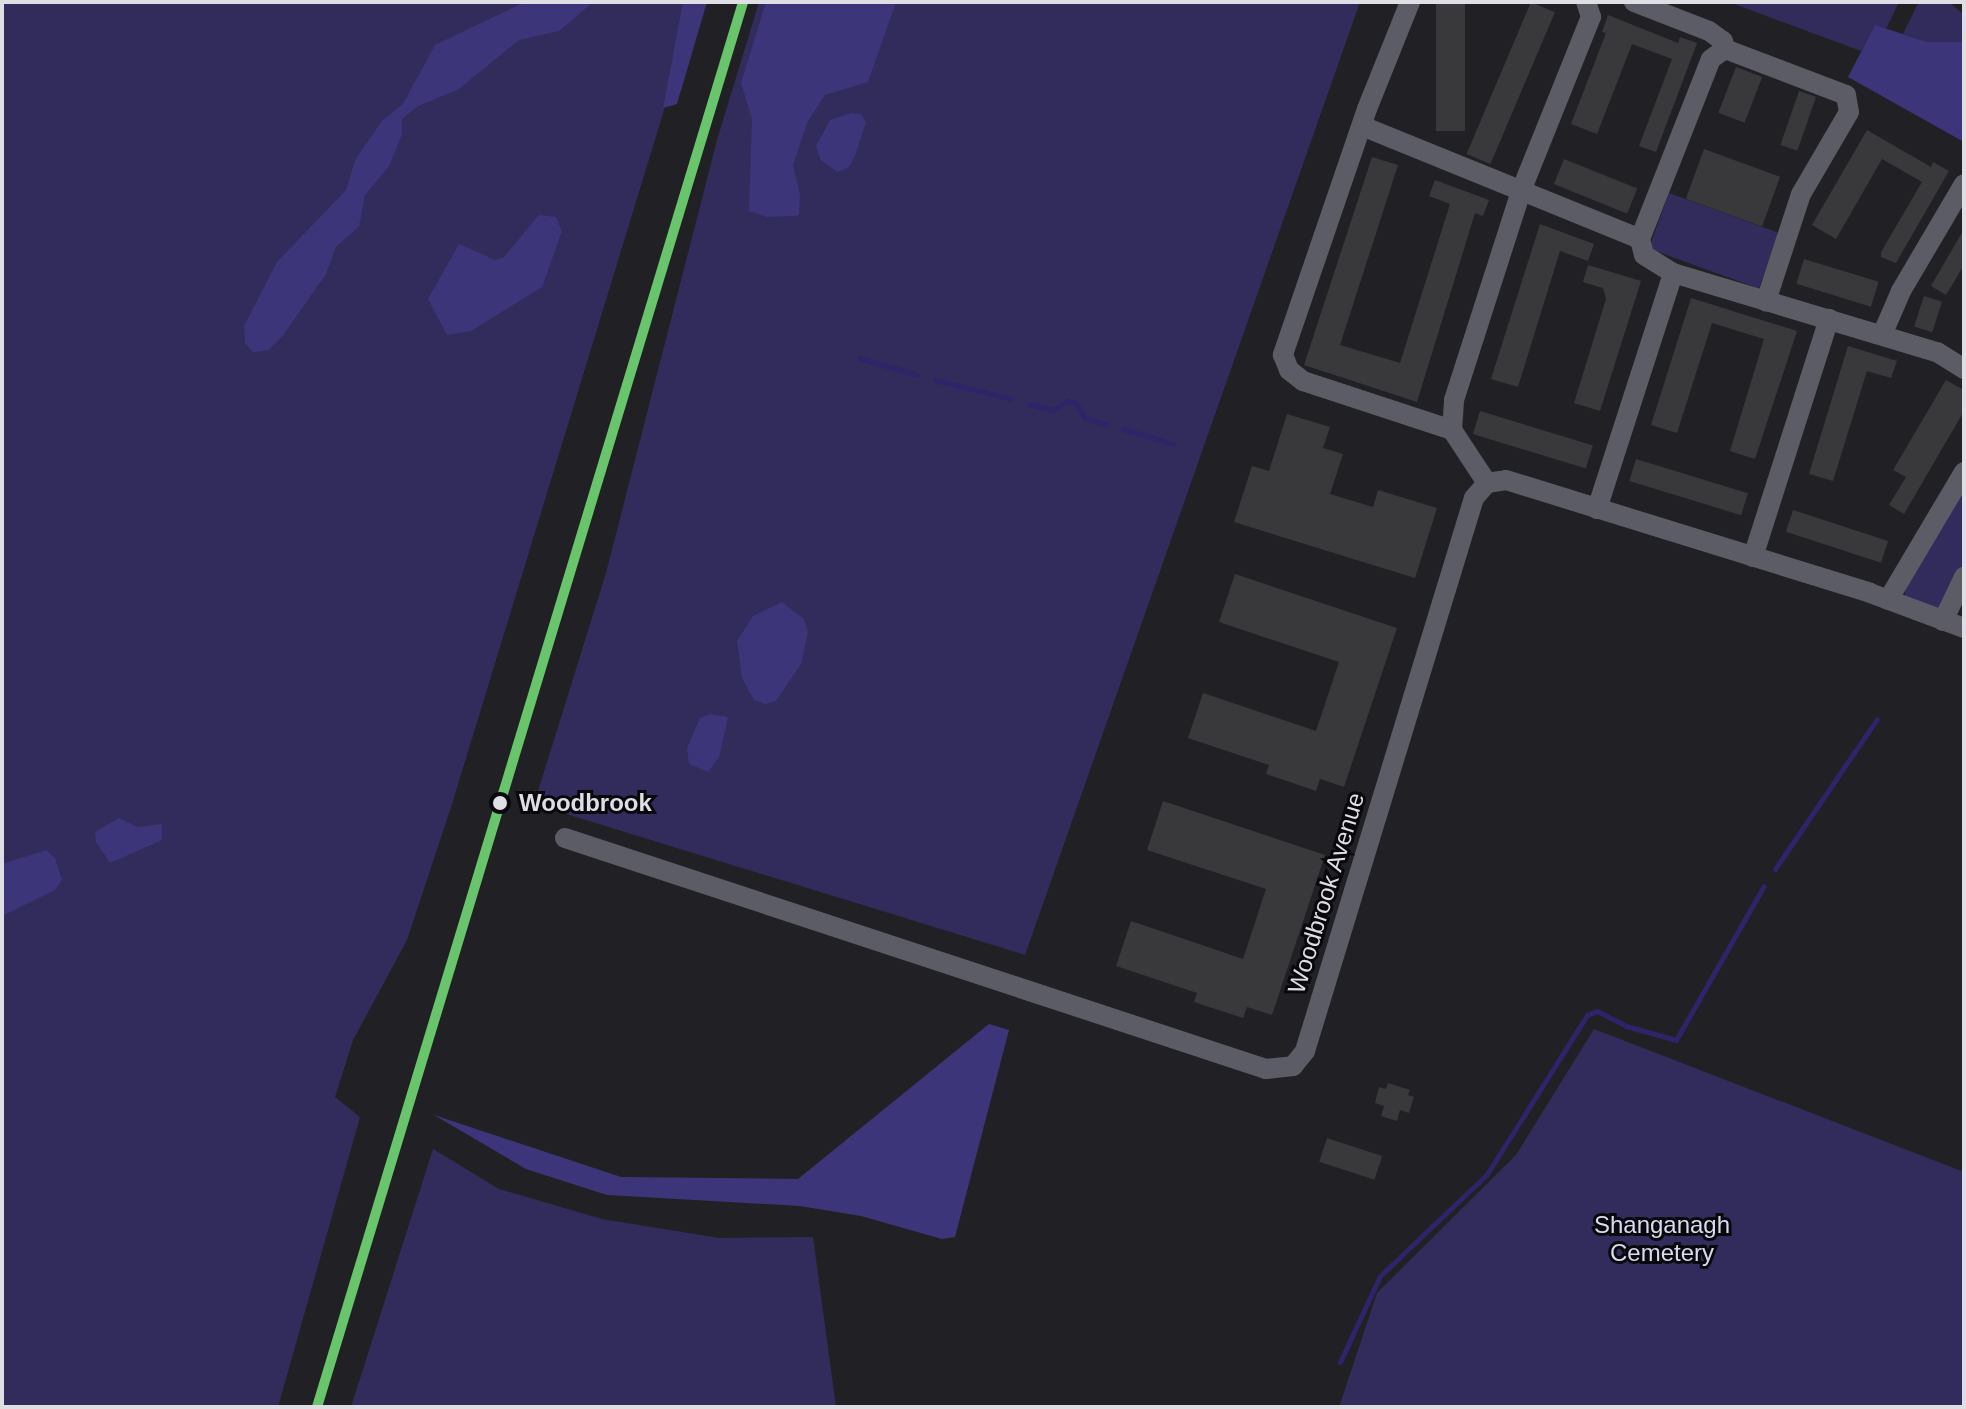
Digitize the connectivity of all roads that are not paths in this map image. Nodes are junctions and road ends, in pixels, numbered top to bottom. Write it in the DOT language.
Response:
graph roads {
  1 [pos="1410,2"];
  2 [pos="1634,2"];
  3 [pos="1593,4"];
  4 [pos="1725,49"];
  5 [pos="1362,126"];
  6 [pos="1964,184"];
  7 [pos="1521,191"];
  8 [pos="1640,239"];
  9 [pos="1673,273"];
  10 [pos="1766,301"];
  11 [pos="1829,319"];
  12 [pos="1882,335"];
  13 [pos="1964,369"];
  14 [pos="1452,430"];
  15 [pos="1964,472"];
  16 [pos="1487,483"];
  17 [pos="1597,509"];
  18 [pos="1753,557"];
  19 [pos="1964,577"];
  20 [pos="1888,600"];
  21 [pos="1943,621"];
  22 [pos="1964,628"];
  23 [pos="565,838"];
  1 -- 5 [label="street"];
  2 -- 4 [label="street"];
  3 -- 7 [label="street"];
  4 -- 8 [label="street"];
  4 -- 10 [label="street"];
  5 -- 7 [label="street"];
  5 -- 14 [label="street"];
  6 -- 12 [label="street"];
  7 -- 8 [label="street"];
  7 -- 14 [label="street"];
  8 -- 9 [label="street"];
  9 -- 10 [label="street"];
  9 -- 17 [label="street"];
  10 -- 11 [label="street"];
  11 -- 12 [label="street"];
  11 -- 18 [label="street"];
  12 -- 13 [label="street"];
  14 -- 16 [label="street"];
  15 -- 20 [label="street"];
  16 -- 17 [label="street"];
  16 -- 23 [label="street, Woodbrook Avenue"];
  17 -- 18 [label="street"];
  18 -- 20 [label="street"];
  19 -- 21 [label="street"];
  20 -- 21 [label="street"];
  21 -- 22 [label="street"];
}
